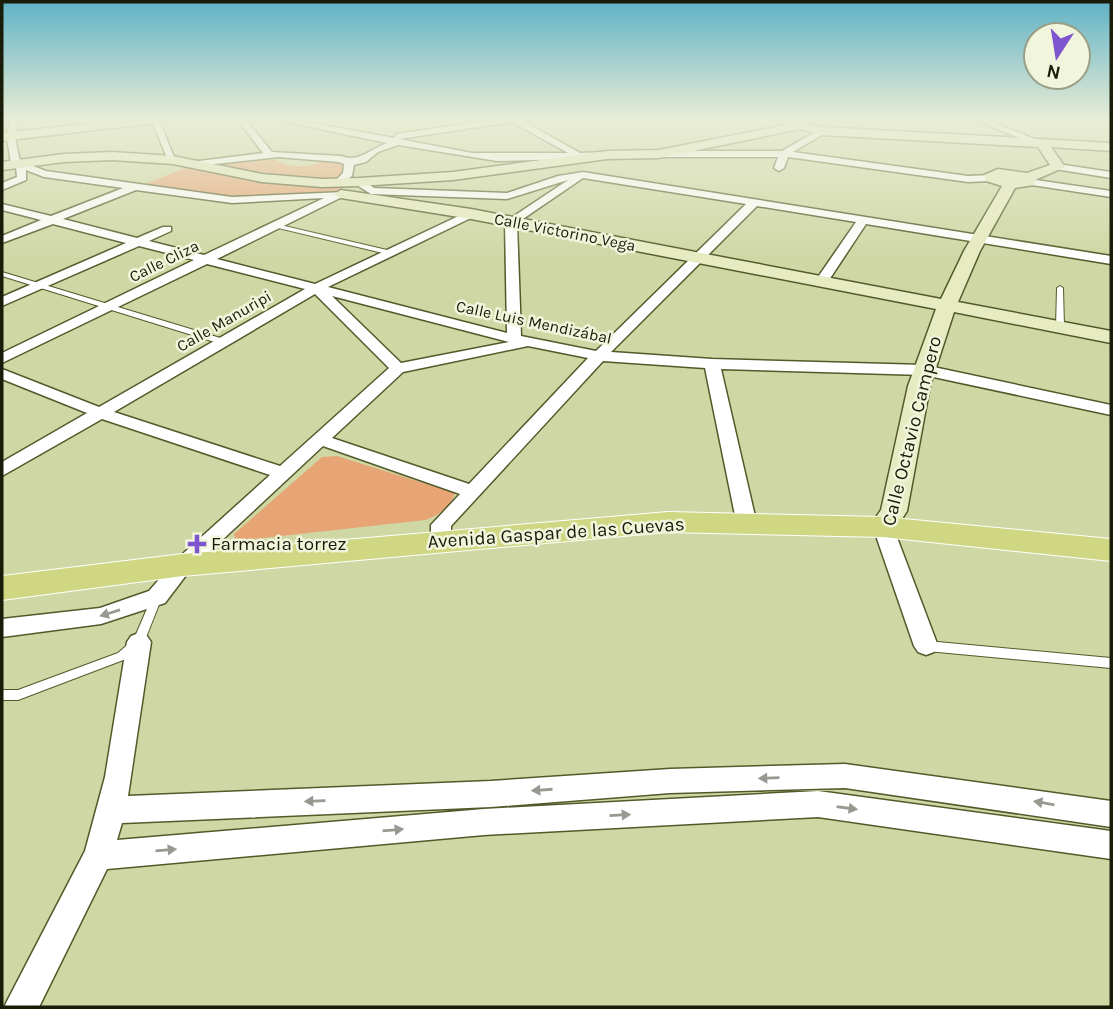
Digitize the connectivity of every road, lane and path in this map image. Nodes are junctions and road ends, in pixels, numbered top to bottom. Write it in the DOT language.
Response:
graph roads {
  1 [pos="13,166"];
  2 [pos="202,166"];
  3 [pos="349,166"];
  4 [pos="462,166"];
  5 [pos="526,166"];
  6 [pos="877,166"];
  7 [pos="1058,167"];
  8 [pos="583,175"];
  9 [pos="1111,175"];
  10 [pos="453,176"];
  11 [pos="1014,181"];
  12 [pos="359,182"];
  13 [pos="2,187"];
  14 [pos="136,187"];
  15 [pos="340,188"];
  16 [pos="1111,194"];
  17 [pos="755,201"];
  18 [pos="2,206"];
  19 [pos="471,214"];
  20 [pos="864,219"];
  21 [pos="54,220"];
  22 [pos="511,222"];
  23 [pos="276,226"];
  24 [pos="167,229"];
  25 [pos="977,238"];
  26 [pos="2,240"];
  27 [pos="141,242"];
  28 [pos="387,252"];
  29 [pos="700,257"];
  30 [pos="210,259"];
  31 [pos="1111,260"];
  32 [pos="2,274"];
  33 [pos="822,280"];
  34 [pos="40,286"];
  35 [pos="316,288"];
  36 [pos="1060,288"];
  37 [pos="2,302"];
  38 [pos="947,305"];
  39 [pos="110,306"];
  40 [pos="1060,327"];
  41 [pos="1111,337"];
  42 [pos="522,340"];
  43 [pos="224,342"];
  44 [pos="599,356"];
  45 [pos="2,359"];
  46 [pos="712,364"];
  47 [pos="398,368"];
  48 [pos="924,370"];
  49 [pos="2,374"];
  50 [pos="1111,410"];
  51 [pos="101,412"];
  52 [pos="321,440"];
  53 [pos="2,470"];
  54 [pos="281,473"];
  55 [pos="474,492"];
  56 [pos="744,516"];
  57 [pos="888,519"];
  58 [pos="1111,531"];
  59 [pos="441,533"];
  60 [pos="1111,550"];
  61 [pos="193,557"];
  62 [pos="2,568"];
  63 [pos="2,588"];
  64 [pos="158,597"];
  65 [pos="2,628"];
  66 [pos="139,642"];
  67 [pos="926,646"];
  68 [pos="1111,663"];
  69 [pos="2,695"];
  70 [pos="112,810"];
  71 [pos="1111,814"];
  72 [pos="1111,845"];
  73 [pos="98,856"];
  74 [pos="20,1007"];
  1 -- 13 [label="street"];
  1 -- 14 [label="street, Calle Victorino Vega"];
  2 -- 15 [label="street"];
  3 -- 15 [label="street"];
  4 -- 10 [label="street"];
  5 -- 10 [label="street"];
  6 -- 11 [label="street"];
  7 -- 9 [label="street"];
  7 -- 11 [label="street"];
  8 -- 12 [label="street"];
  8 -- 17 [label="street"];
  8 -- 22 [label="street"];
  10 -- 12 [label="street"];
  11 -- 16 [label="street"];
  11 -- 25 [label="street, Calle Octavio Campero"];
  12 -- 15 [label="street"];
  14 -- 15 [label="street, Calle Victorino Vega"];
  14 -- 21 [label="street"];
  15 -- 19 [label="street, Calle Victorino Vega"];
  15 -- 23 [label="street, Calle Cliza"];
  17 -- 20 [label="street"];
  17 -- 29 [label="street"];
  18 -- 21 [label="street, Calle Luis Mendizábal"];
  19 -- 22 [label="street, Calle Victorino Vega"];
  19 -- 28 [label="street, Calle Manuripi"];
  20 -- 25 [label="street"];
  20 -- 33 [label="street"];
  21 -- 26 [label="street"];
  21 -- 27 [label="street, Calle Luis Mendizábal"];
  22 -- 29 [label="street, Calle Victorino Vega"];
  22 -- 42 [label="street"];
  23 -- 28 [label="lane"];
  23 -- 30 [label="street, Calle Cliza"];
  24 -- 27 [label="street"];
  25 -- 31 [label="street"];
  25 -- 38 [label="street, Calle Octavio Campero"];
  27 -- 30 [label="street, Calle Luis Mendizábal"];
  27 -- 34 [label="street"];
  28 -- 35 [label="street, Calle Manuripi"];
  29 -- 33 [label="street, Calle Victorino Vega"];
  29 -- 44 [label="street"];
  30 -- 35 [label="street, Calle Luis Mendizábal"];
  30 -- 39 [label="street, Calle Cliza"];
  32 -- 34 [label="lane"];
  33 -- 38 [label="street, Calle Victorino Vega"];
  34 -- 37 [label="street"];
  34 -- 39 [label="lane"];
  35 -- 42 [label="street, Calle Luis Mendizábal"];
  35 -- 43 [label="street, Calle Manuripi"];
  35 -- 47 [label="street"];
  36 -- 40 [label="lane"];
  38 -- 40 [label="street, Calle Victorino Vega"];
  38 -- 48 [label="street, Calle Octavio Campero"];
  39 -- 43 [label="lane"];
  39 -- 45 [label="street, Calle Cliza"];
  40 -- 41 [label="street, Calle Victorino Vega"];
  42 -- 44 [label="street, Calle Luis Mendizábal"];
  42 -- 47 [label="street"];
  43 -- 51 [label="street, Calle Manuripi"];
  44 -- 46 [label="street, Calle Luis Mendizábal"];
  44 -- 55 [label="street"];
  46 -- 48 [label="street, Calle Luis Mendizábal"];
  46 -- 56 [label="street"];
  47 -- 52 [label="street"];
  48 -- 50 [label="street, Calle Luis Mendizábal"];
  48 -- 57 [label="street, Calle Octavio Campero"];
  49 -- 51 [label="street"];
  51 -- 53 [label="street, Calle Manuripi"];
  51 -- 54 [label="street"];
  52 -- 54 [label="street"];
  52 -- 55 [label="street"];
  54 -- 61 [label="street"];
  55 -- 59 [label="street"];
  56 -- 57 [label="main road, Avenida Gaspar de las Cuevas"];
  56 -- 59 [label="main road, Avenida Gaspar de las Cuevas"];
  57 -- 58 [label="main road, Avenida Gaspar de las Cuevas"];
  57 -- 60 [label="main road, Avenida Gaspar de las Cuevas"];
  57 -- 67 [label="street, Calle Octavio Campero"];
  59 -- 61 [label="main road, Avenida Gaspar de las Cuevas"];
  61 -- 62 [label="main road, Avenida Gaspar de las Cuevas"];
  61 -- 63 [label="main road, Avenida Gaspar de las Cuevas"];
  61 -- 64 [label="street"];
  64 -- 65 [label="street, one-way"];
  64 -- 66 [label="lane"];
  66 -- 69 [label="lane"];
  66 -- 70 [label="street"];
  67 -- 68 [label="lane"];
  71 -- 70 [label="street, one-way"];
  70 -- 73 [label="street"];
  73 -- 72 [label="street, one-way"];
  73 -- 74 [label="street"];
}
